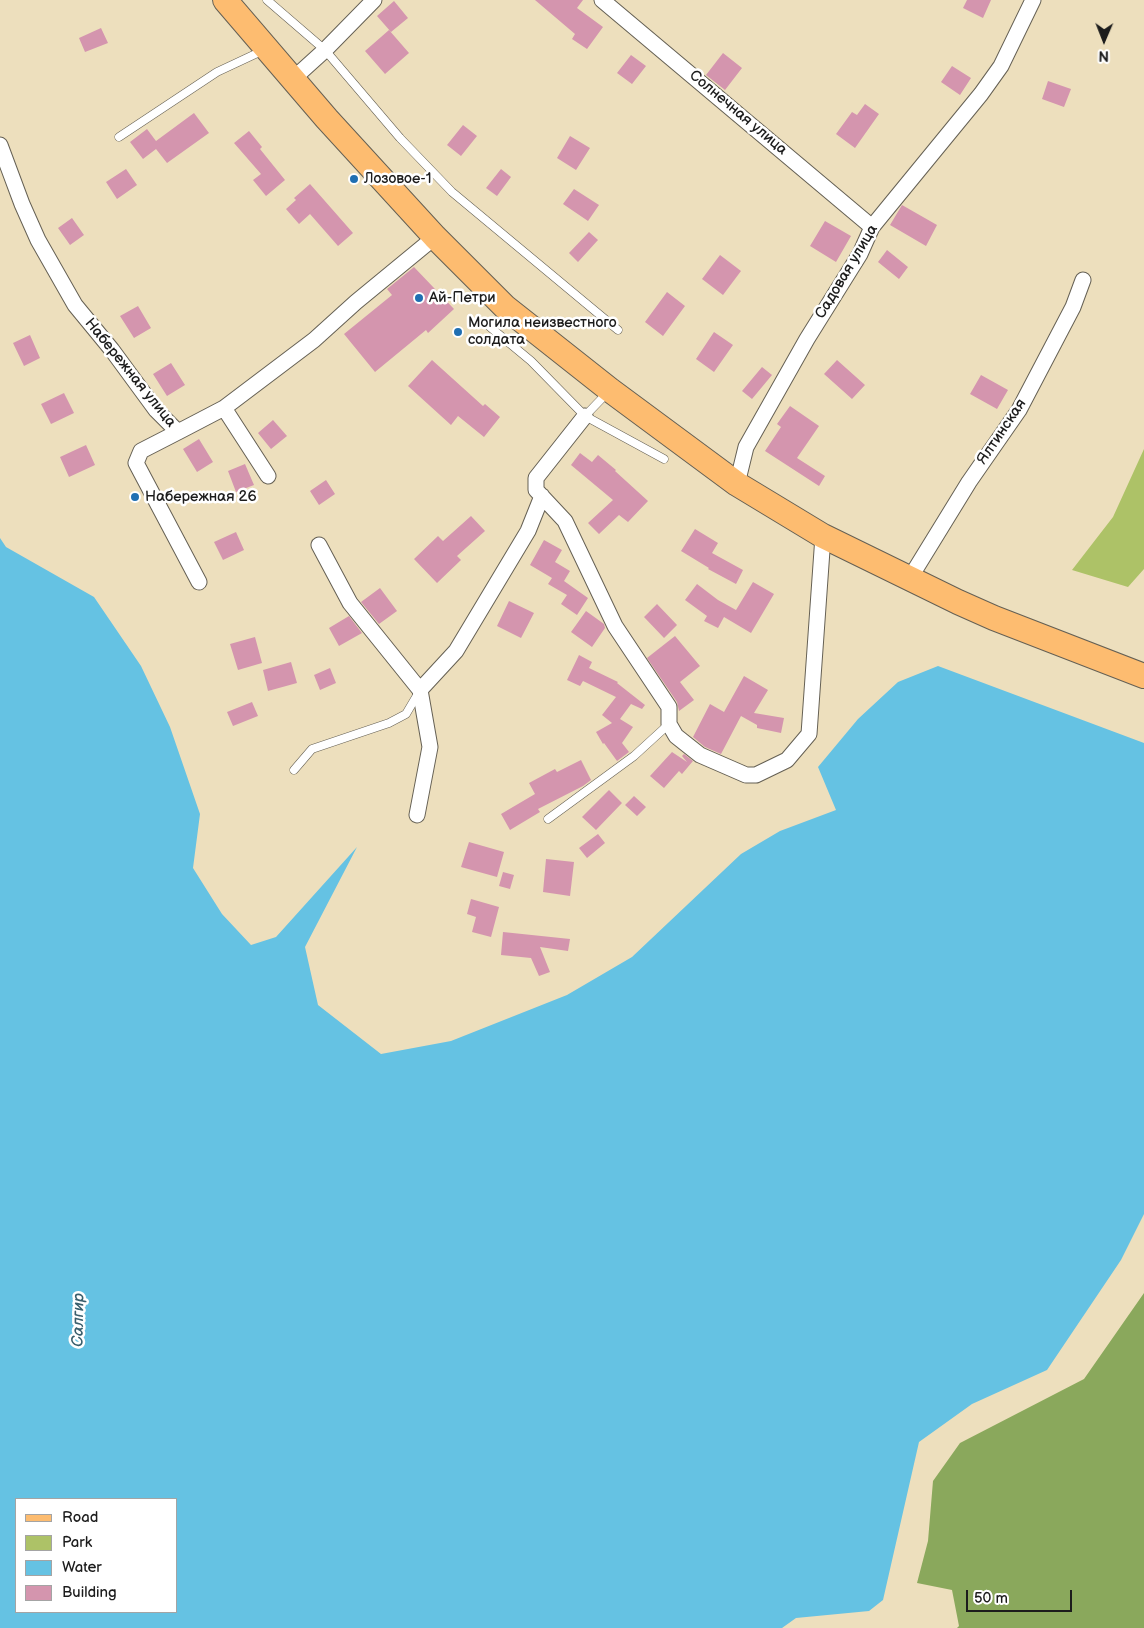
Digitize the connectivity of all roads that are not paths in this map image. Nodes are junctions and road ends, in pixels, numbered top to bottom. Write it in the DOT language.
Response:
graph roads {
  1 [pos="225,0"];
  2 [pos="267,0"];
  3 [pos="374,0"];
  4 [pos="602,0"];
  5 [pos="1033,0"];
  6 [pos="268,49"];
  7 [pos="325,50"];
  8 [pos="293,79"];
  9 [pos="118,137"];
  10 [pos="0,145"];
  11 [pos="872,227"];
  12 [pos="435,237"];
  13 [pos="1083,280"];
  14 [pos="490,327"];
  15 [pos="618,330"];
  16 [pos="610,390"];
  17 [pos="224,408"];
  18 [pos="586,416"];
  19 [pos="178,432"];
  20 [pos="664,459"];
  21 [pos="268,476"];
  22 [pos="738,484"];
  23 [pos="542,496"];
  24 [pos="823,536"];
  25 [pos="319,545"];
  26 [pos="910,578"];
  27 [pos="199,582"];
  28 [pos="1144,676"];
  29 [pos="420,690"];
  30 [pos="669,724"];
  31 [pos="294,770"];
  32 [pos="417,815"];
  33 [pos="548,819"];
  1 -- 6 [label="main road"];
  2 -- 7 [label="lane"];
  3 -- 7 [label="street"];
  4 -- 11 [label="street, Солнечная улица"];
  5 -- 11 [label="street, Садовая улица"];
  6 -- 8 [label="main road"];
  6 -- 9 [label="lane"];
  7 -- 8 [label="street"];
  7 -- 15 [label="lane"];
  8 -- 12 [label="main road"];
  10 -- 19 [label="street, Набережная улица"];
  11 -- 22 [label="street, Садовая улица"];
  12 -- 16 [label="main road"];
  12 -- 17 [label="street"];
  13 -- 26 [label="street, Ялтинская"];
  14 -- 18 [label="lane"];
  16 -- 18 [label="lane"];
  16 -- 22 [label="main road"];
  17 -- 19 [label="street"];
  17 -- 21 [label="street"];
  18 -- 20 [label="lane"];
  18 -- 23 [label="street"];
  19 -- 27 [label="street, Набережная улица"];
  22 -- 24 [label="main road"];
  23 -- 29 [label="street"];
  23 -- 30 [label="street"];
  24 -- 26 [label="main road"];
  24 -- 30 [label="street"];
  25 -- 29 [label="street"];
  26 -- 28 [label="main road"];
  29 -- 31 [label="lane"];
  29 -- 32 [label="street"];
  30 -- 33 [label="lane"];
}
